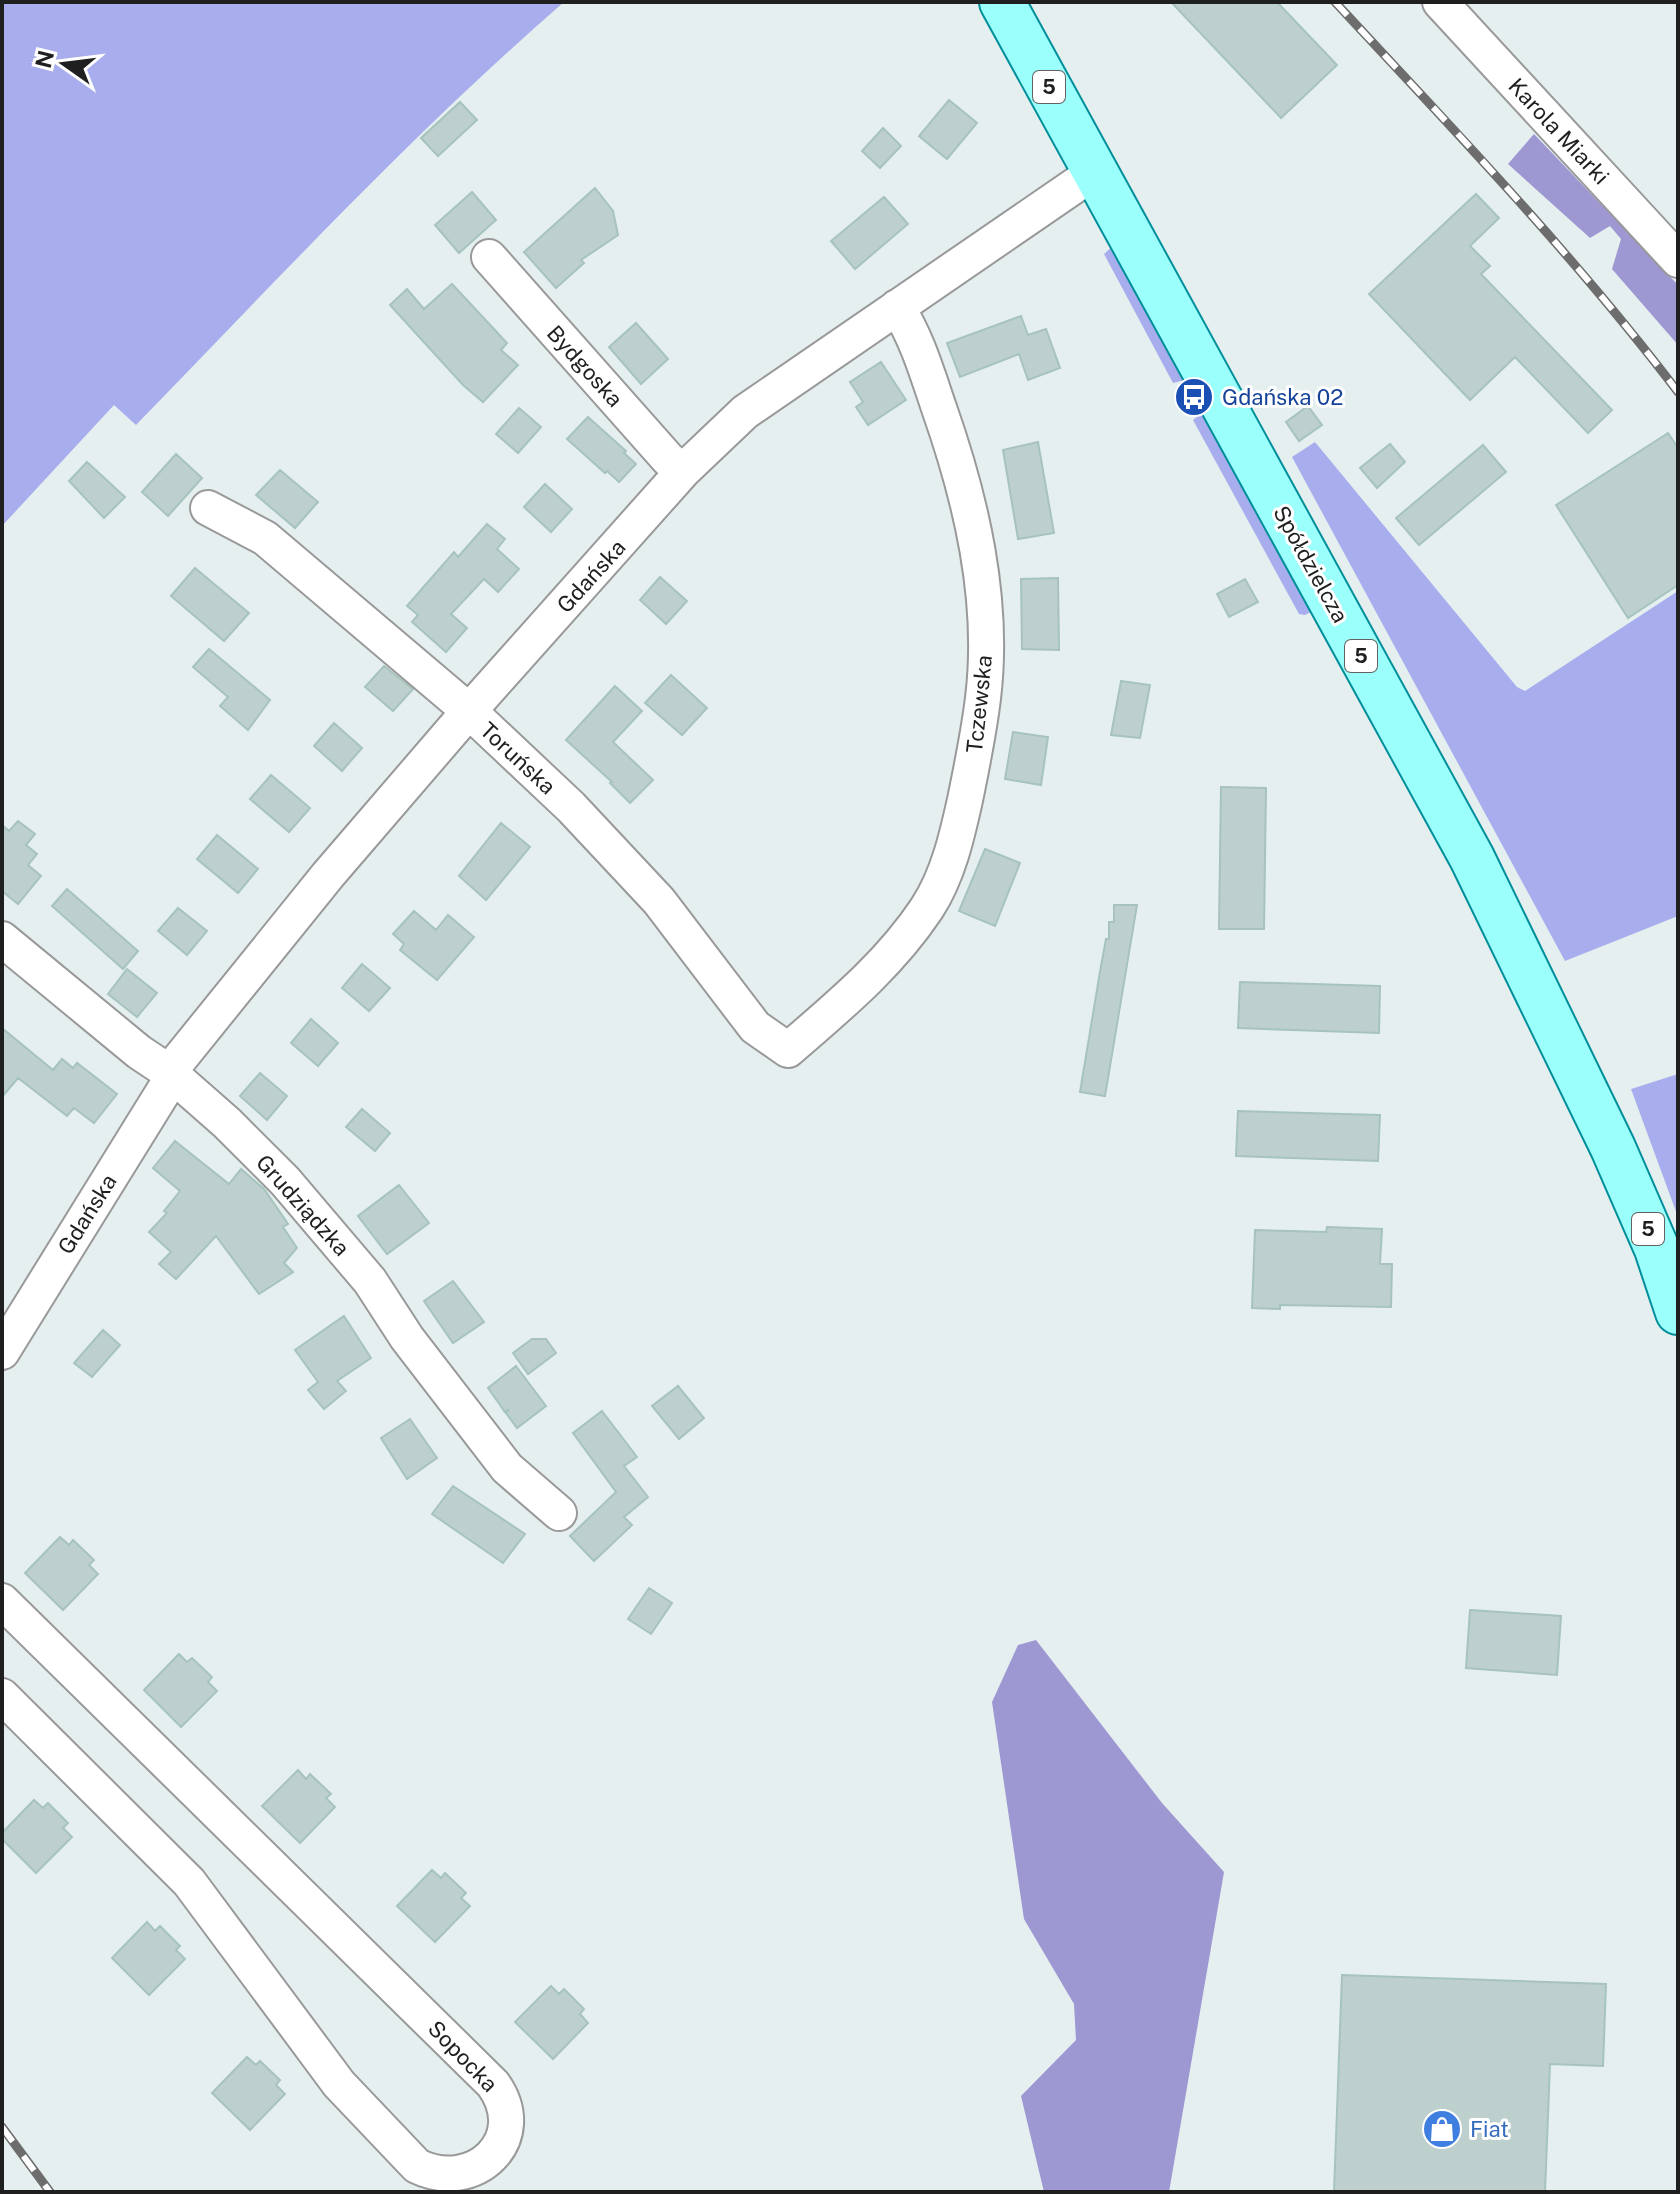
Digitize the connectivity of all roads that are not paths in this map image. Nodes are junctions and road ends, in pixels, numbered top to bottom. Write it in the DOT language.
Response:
graph roads {
  1 [pos="1002,2"];
  2 [pos="1440,2"];
  3 [pos="1096,171"];
  4 [pos="489,257"];
  5 [pos="1678,260"];
  6 [pos="897,307"];
  7 [pos="683,471"];
  8 [pos="208,508"];
  9 [pos="469,711"];
  10 [pos="2,939"];
  11 [pos="788,1050"];
  12 [pos="171,1074"];
  13 [pos="1678,1312"];
  14 [pos="2,1352"];
  15 [pos="559,1513"];
  16 [pos="2,1601"];
  17 [pos="2,1696"];
  1 -- 3 [label="main road, Spółdzielcza / 5"];
  2 -- 5 [label="street, Karola Miarki"];
  3 -- 6 [label="street, Gdańska"];
  3 -- 13 [label="main road, Spółdzielcza / 5"];
  4 -- 7 [label="street, Bydgoska"];
  6 -- 7 [label="street, Gdańska"];
  6 -- 11 [label="street, Tczewska"];
  7 -- 9 [label="street, Gdańska"];
  8 -- 9 [label="street, Toruńska"];
  9 -- 11 [label="street, Toruńska"];
  9 -- 12 [label="street, Gdańska"];
  10 -- 12 [label="street, Grudziądzka"];
  12 -- 14 [label="street, Gdańska"];
  12 -- 15 [label="street, Grudziądzka"];
  16 -- 17 [label="street, Sopocka"];
}
